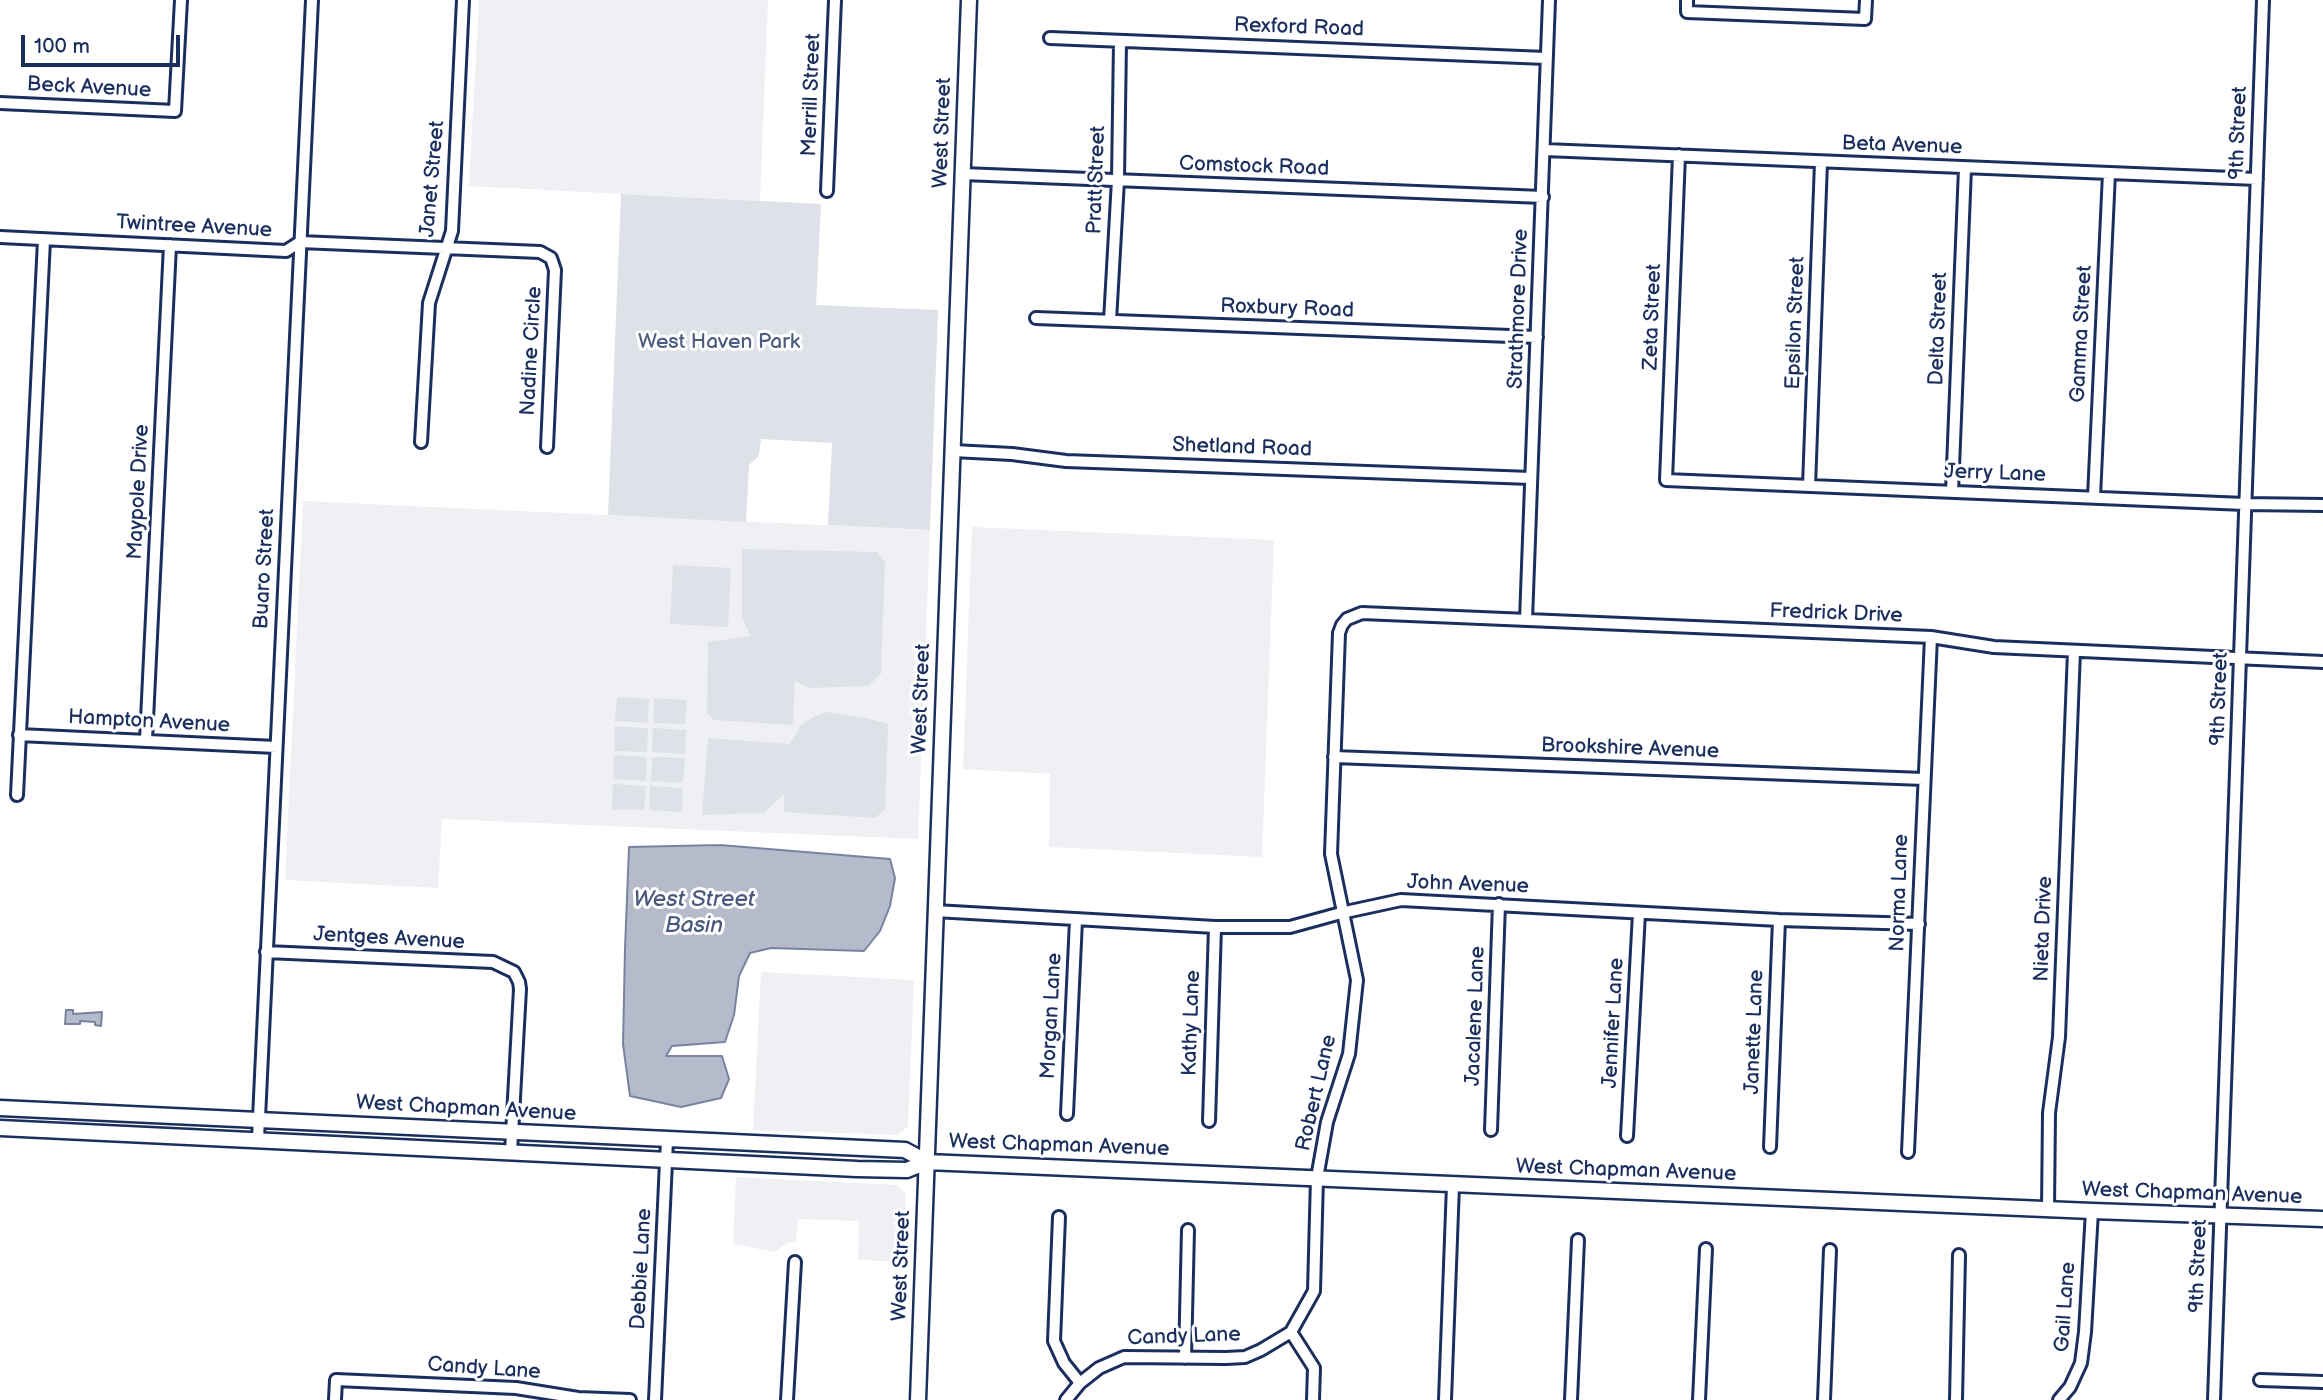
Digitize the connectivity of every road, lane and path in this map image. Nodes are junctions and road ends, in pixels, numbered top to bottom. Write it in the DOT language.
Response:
graph roads {
  1 [pos="181,0"];
  2 [pos="312,0"];
  3 [pos="463,0"];
  4 [pos="835,0"];
  5 [pos="969,0"];
  6 [pos="1549,0"];
  7 [pos="1866,0"];
  8 [pos="2263,0"];
  9 [pos="1687,6"];
  10 [pos="1050,38"];
  11 [pos="1121,40"];
  12 [pos="1546,58"];
  13 [pos="0,103"];
  14 [pos="1545,150"];
  15 [pos="1679,155"];
  16 [pos="1821,162"];
  17 [pos="1965,168"];
  18 [pos="2109,173"];
  19 [pos="963,174"];
  20 [pos="2257,179"];
  21 [pos="1118,180"];
  22 [pos="827,191"];
  23 [pos="1543,197"];
  24 [pos="0,237"];
  25 [pos="44,240"];
  26 [pos="300,242"];
  27 [pos="170,246"];
  28 [pos="447,248"];
  29 [pos="551,258"];
  30 [pos="1036,318"];
  31 [pos="1110,321"];
  32 [pos="1537,337"];
  33 [pos="421,442"];
  34 [pos="547,447"];
  35 [pos="953,451"];
  36 [pos="1531,478"];
  37 [pos="1666,480"];
  38 [pos="1809,486"];
  39 [pos="1952,492"];
  40 [pos="2094,498"];
  41 [pos="2245,504"];
  42 [pos="2323,505"];
  43 [pos="1347,620"];
  44 [pos="1526,620"];
  45 [pos="1931,637"];
  46 [pos="2074,651"];
  47 [pos="2240,658"];
  48 [pos="2323,662"];
  49 [pos="19,735"];
  50 [pos="146,740"];
  51 [pos="276,747"];
  52 [pos="1334,757"];
  53 [pos="1924,779"];
  54 [pos="17,795"];
  55 [pos="1499,904"];
  56 [pos="935,911"];
  57 [pos="1341,913"];
  58 [pos="1639,913"];
  59 [pos="1076,920"];
  60 [pos="1779,920"];
  61 [pos="1919,924"];
  62 [pos="1215,927"];
  63 [pos="267,952"];
  64 [pos="0,1108"];
  65 [pos="1067,1114"];
  66 [pos="258,1120"];
  67 [pos="1209,1121"];
  68 [pos="0,1128"];
  69 [pos="1491,1130"];
  70 [pos="512,1132"];
  71 [pos="1627,1136"];
  72 [pos="258,1139"];
  73 [pos="667,1140"];
  74 [pos="1770,1147"];
  75 [pos="511,1152"];
  76 [pos="1908,1152"];
  77 [pos="666,1159"];
  78 [pos="927,1162"];
  79 [pos="1317,1178"];
  80 [pos="1453,1185"];
  81 [pos="2048,1209"];
  82 [pos="2091,1212"];
  83 [pos="2220,1215"];
  84 [pos="1059,1217"];
  85 [pos="2323,1219"];
  86 [pos="1188,1230"];
  87 [pos="1578,1240"];
  88 [pos="1706,1249"];
  89 [pos="1830,1250"];
  90 [pos="1959,1255"];
  91 [pos="795,1262"];
  92 [pos="1291,1332"];
  93 [pos="1185,1358"];
  94 [pos="2260,1380"];
  95 [pos="2323,1382"];
  96 [pos="1080,1383"];
  97 [pos="335,1400"];
  98 [pos="630,1400"];
  99 [pos="655,1400"];
  100 [pos="787,1400"];
  101 [pos="918,1400"];
  102 [pos="1066,1400"];
  103 [pos="1313,1400"];
  104 [pos="1445,1400"];
  105 [pos="1571,1400"];
  106 [pos="1699,1400"];
  107 [pos="1825,1400"];
  108 [pos="1956,1400"];
  109 [pos="2059,1400"];
  110 [pos="2214,1400"];
  1 -- 13 [label="street, Beck Avenue"];
  2 -- 26 [label="street, Buaro Street"];
  3 -- 28 [label="street, Janet Street"];
  4 -- 22 [label="street, Merrill Street"];
  5 -- 19 [label="main road, West Street"];
  6 -- 12 [label="street, Strathmore Drive"];
  7 -- 9 [label="street"];
  8 -- 20 [label="street, 9th Street"];
  10 -- 11 [label="street, Rexford Road"];
  11 -- 12 [label="street, Rexford Road"];
  11 -- 21 [label="street, Pratt Street"];
  12 -- 14 [label="street, Strathmore Drive"];
  14 -- 15 [label="street, Beta Avenue"];
  14 -- 23 [label="street, Strathmore Drive"];
  15 -- 16 [label="street, Beta Avenue"];
  15 -- 37 [label="street, Zeta Street"];
  16 -- 17 [label="street, Beta Avenue"];
  16 -- 38 [label="street, Epsilon Street"];
  17 -- 18 [label="street, Beta Avenue"];
  17 -- 39 [label="street, Delta Street"];
  18 -- 20 [label="street, Beta Avenue"];
  18 -- 40 [label="street, Gamma Street"];
  19 -- 21 [label="street, Comstock Road"];
  19 -- 35 [label="main road, West Street"];
  20 -- 41 [label="street, 9th Street"];
  21 -- 23 [label="street, Comstock Road"];
  21 -- 31 [label="street, Pratt Street"];
  23 -- 32 [label="street, Strathmore Drive"];
  24 -- 25 [label="street, Twintree Avenue"];
  25 -- 27 [label="street, Twintree Avenue"];
  25 -- 49 [label="street"];
  26 -- 27 [label="street, Twintree Avenue"];
  26 -- 28 [label="street, Twintree Avenue"];
  26 -- 51 [label="street, Buaro Street"];
  27 -- 50 [label="street, Maypole Drive"];
  28 -- 29 [label="street, Twintree Avenue"];
  28 -- 33 [label="street, Janet Street"];
  29 -- 34 [label="street, Nadine Circle"];
  30 -- 31 [label="street, Roxbury Road"];
  31 -- 32 [label="street, Roxbury Road"];
  32 -- 36 [label="street, Strathmore Drive"];
  35 -- 36 [label="street, Shetland Road"];
  35 -- 56 [label="main road, West Street"];
  36 -- 44 [label="street, Strathmore Drive"];
  37 -- 38 [label="street, Jerry Lane"];
  38 -- 39 [label="street, Jerry Lane"];
  39 -- 40 [label="street, Jerry Lane"];
  40 -- 41 [label="street, Jerry Lane"];
  41 -- 42 [label="street, Jerry Lane"];
  41 -- 47 [label="street, 9th Street"];
  43 -- 44 [label="street, Fredrick Drive"];
  43 -- 52 [label="street, Robert Lane"];
  44 -- 45 [label="street, Fredrick Drive"];
  45 -- 46 [label="street, Fredrick Drive"];
  45 -- 53 [label="street, Norma Lane"];
  46 -- 47 [label="street, Fredrick Drive"];
  46 -- 81 [label="street, Nieta Drive"];
  47 -- 48 [label="street, Fredrick Drive"];
  47 -- 83 [label="street, 9th Street"];
  49 -- 50 [label="street, Hampton Avenue"];
  49 -- 54 [label="street"];
  50 -- 51 [label="street, Hampton Avenue"];
  51 -- 63 [label="street, Buaro Street"];
  52 -- 53 [label="street, Brookshire Avenue"];
  52 -- 57 [label="street, Robert Lane"];
  53 -- 61 [label="street, Norma Lane"];
  55 -- 57 [label="street, John Avenue"];
  55 -- 58 [label="street, John Avenue"];
  55 -- 69 [label="street, Jacalene Lane"];
  56 -- 59 [label="street, John Avenue"];
  56 -- 78 [label="main road, West Street"];
  57 -- 62 [label="street, John Avenue"];
  57 -- 79 [label="street, Robert Lane"];
  58 -- 60 [label="street, John Avenue"];
  58 -- 71 [label="street, Jennifer Lane"];
  59 -- 62 [label="street, John Avenue"];
  59 -- 65 [label="street, Morgan Lane"];
  60 -- 61 [label="street, John Avenue"];
  60 -- 74 [label="street, Janette Lane"];
  61 -- 76 [label="street, Norma Lane"];
  62 -- 67 [label="street, Kathy Lane"];
  63 -- 66 [label="street, Buaro Street"];
  63 -- 70 [label="street, Jentges Avenue"];
  64 -- 66 [label="main road, West Chapman Avenue"];
  66 -- 70 [label="main road, West Chapman Avenue"];
  66 -- 72 [label="street, Buaro Street"];
  68 -- 72 [label="main road, West Chapman Avenue"];
  70 -- 73 [label="main road, West Chapman Avenue"];
  70 -- 75 [label="street"];
  72 -- 75 [label="main road, West Chapman Avenue"];
  73 -- 77 [label="street, Debbie Lane"];
  73 -- 78 [label="main road, West Chapman Avenue"];
  75 -- 77 [label="main road, West Chapman Avenue"];
  77 -- 78 [label="main road, West Chapman Avenue"];
  77 -- 99 [label="street, Debbie Lane"];
  78 -- 79 [label="main road, West Chapman Avenue"];
  78 -- 101 [label="main road, West Street"];
  79 -- 80 [label="main road, West Chapman Avenue"];
  79 -- 92 [label="street, Robert Lane"];
  80 -- 81 [label="main road, West Chapman Avenue"];
  80 -- 104 [label="street"];
  81 -- 82 [label="main road, West Chapman Avenue"];
  82 -- 83 [label="main road, West Chapman Avenue"];
  82 -- 109 [label="street, Gail Lane"];
  83 -- 85 [label="main road, West Chapman Avenue"];
  83 -- 110 [label="street, 9th Street"];
  84 -- 96 [label="street"];
  86 -- 93 [label="street"];
  87 -- 105 [label="street"];
  88 -- 106 [label="street"];
  89 -- 107 [label="street"];
  90 -- 108 [label="street"];
  91 -- 100 [label="street"];
  92 -- 93 [label="street, Candy Lane"];
  92 -- 103 [label="street"];
  93 -- 96 [label="street, Candy Lane"];
  94 -- 95 [label="street"];
  96 -- 102 [label="street"];
  97 -- 98 [label="street, Candy Lane"];
}
